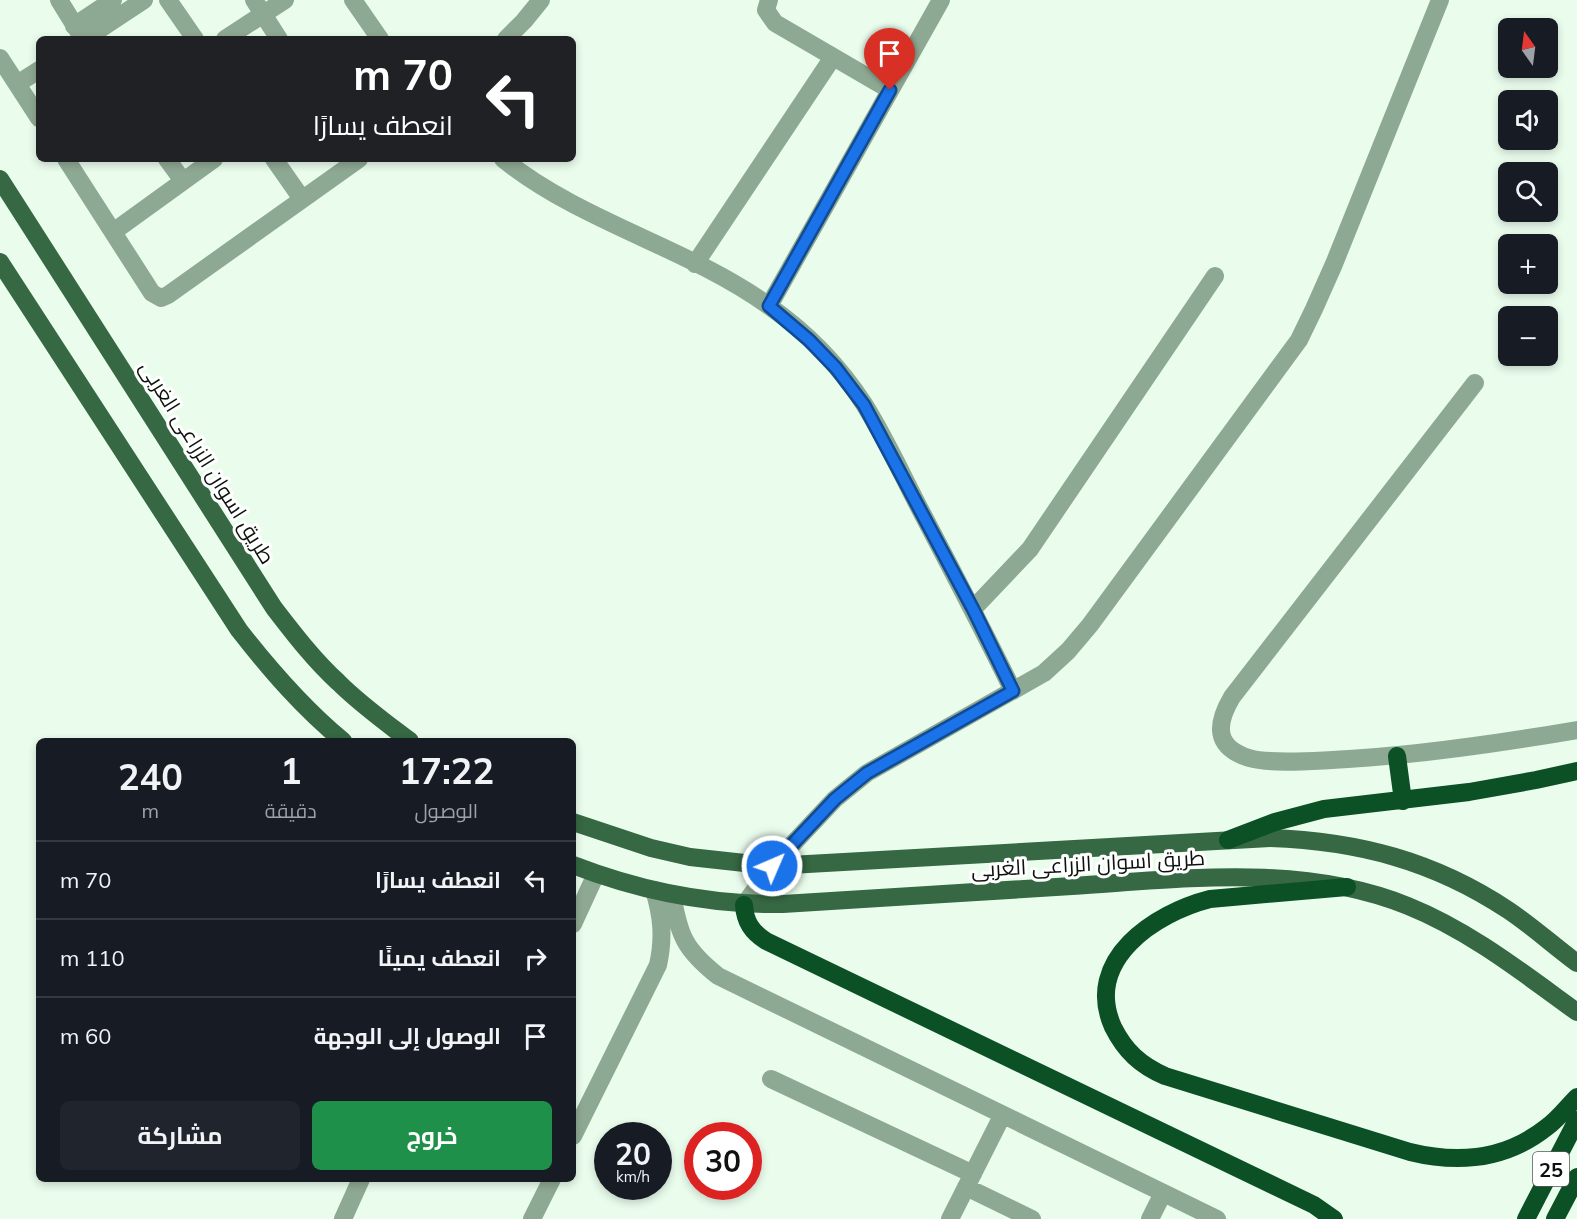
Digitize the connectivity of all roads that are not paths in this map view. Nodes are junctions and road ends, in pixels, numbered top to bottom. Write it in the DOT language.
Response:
graph roads {
  1 [pos="59,0"];
  2 [pos="113,0"];
  3 [pos="144,0"];
  4 [pos="168,0"];
  5 [pos="285,0"];
  6 [pos="541,0"];
  7 [pos="769,0"];
  8 [pos="940,0"];
  9 [pos="1440,0"];
  10 [pos="363,4"];
  11 [pos="259,7"];
  12 [pos="81,35"];
  13 [pos="193,36"];
  14 [pos="228,36"];
  15 [pos="277,36"];
  16 [pos="379,36"];
  17 [pos="509,36"];
  18 [pos="833,57"];
  19 [pos="0,58"];
  20 [pos="36,72"];
  21 [pos="17,84"];
  22 [pos="890,90"];
  23 [pos="36,113"];
  24 [pos="68,162"];
  25 [pos="171,162"];
  26 [pos="210,162"];
  27 [pos="276,162"];
  28 [pos="355,162"];
  29 [pos="507,162"];
  30 [pos="0,179"];
  31 [pos="183,181"];
  32 [pos="302,199"];
  33 [pos="112,232"];
  34 [pos="0,262"];
  35 [pos="695,264"];
  36 [pos="1215,276"];
  37 [pos="769,306"];
  38 [pos="1475,383"];
  39 [pos="973,609"];
  40 [pos="1013,691"];
  41 [pos="1577,730"];
  42 [pos="339,738"];
  43 [pos="406,738"];
  44 [pos="1397,756"];
  45 [pos="1577,771"];
  46 [pos="1402,801"];
  47 [pos="576,823"];
  48 [pos="1228,840"];
  49 [pos="576,866"];
  50 [pos="772,866"];
  51 [pos="596,874"];
  52 [pos="1347,887"];
  53 [pos="663,892"];
  54 [pos="744,905"];
  55 [pos="576,917"];
  56 [pos="1577,963"];
  57 [pos="1577,1012"];
  58 [pos="771,1079"];
  59 [pos="1577,1097"];
  60 [pos="1002,1116"];
  61 [pos="1577,1119"];
  62 [pos="576,1130"];
  63 [pos="1577,1177"];
  64 [pos="969,1180"];
  65 [pos="360,1182"];
  66 [pos="550,1182"];
  67 [pos="1163,1193"];
  68 [pos="343,1219"];
  69 [pos="532,1219"];
  70 [pos="950,1219"];
  71 [pos="1032,1219"];
  72 [pos="1150,1219"];
  73 [pos="1217,1219"];
  74 [pos="1334,1219"];
  75 [pos="1526,1219"];
  76 [pos="1555,1219"];
  1 -- 12 [label="street"];
  2 -- 12 [label="street"];
  3 -- 12 [label="street"];
  4 -- 13 [label="street"];
  5 -- 11 [label="street"];
  6 -- 17 [label="street"];
  7 -- 18 [label="street"];
  8 -- 22 [label="street"];
  9 -- 40 [label="street"];
  10 -- 16 [label="street"];
  11 -- 14 [label="street"];
  11 -- 15 [label="street"];
  18 -- 22 [label="street"];
  18 -- 35 [label="street"];
  19 -- 21 [label="street"];
  20 -- 21 [label="street"];
  21 -- 23 [label="street"];
  22 -- 37 [label="street"];
  24 -- 33 [label="street"];
  25 -- 31 [label="street"];
  26 -- 31 [label="street"];
  27 -- 32 [label="street"];
  28 -- 32 [label="street"];
  29 -- 35 [label="street"];
  30 -- 43 [label="main road, طريق اسوان الزراعى الغربى"];
  31 -- 33 [label="street"];
  32 -- 33 [label="street"];
  34 -- 42 [label="main road"];
  35 -- 37 [label="street"];
  36 -- 39 [label="street"];
  37 -- 39 [label="street"];
  38 -- 44 [label="street"];
  39 -- 40 [label="street"];
  40 -- 50 [label="street"];
  41 -- 44 [label="street"];
  44 -- 46 [label="highway"];
  45 -- 46 [label="highway"];
  46 -- 48 [label="highway"];
  47 -- 50 [label="main road, طريق اسوان الزراعى الغربى"];
  48 -- 50 [label="main road, طريق اسوان الزراعى الغربى"];
  48 -- 56 [label="main road, طريق اسوان الزراعى الغربى"];
  49 -- 51 [label="main road, طريق اسوان الزراعى الغربى"];
  50 -- 54 [label="street"];
  51 -- 53 [label="main road, طريق اسوان الزراعى الغربى"];
  51 -- 55 [label="street"];
  52 -- 54 [label="main road, طريق اسوان الزراعى الغربى"];
  52 -- 57 [label="main road, طريق اسوان الزراعى الغربى"];
  52 -- 59 [label="highway"];
  53 -- 54 [label="main road, طريق اسوان الزراعى الغربى"];
  53 -- 60 [label="street"];
  53 -- 62 [label="street"];
  54 -- 74 [label="highway"];
  58 -- 64 [label="street"];
  60 -- 64 [label="street"];
  60 -- 67 [label="street"];
  61 -- 75 [label="highway, 25"];
  63 -- 76 [label="highway, 25"];
  64 -- 70 [label="street"];
  64 -- 71 [label="street"];
  65 -- 68 [label="street"];
  66 -- 69 [label="street"];
  67 -- 72 [label="street"];
  67 -- 73 [label="street"];
}
